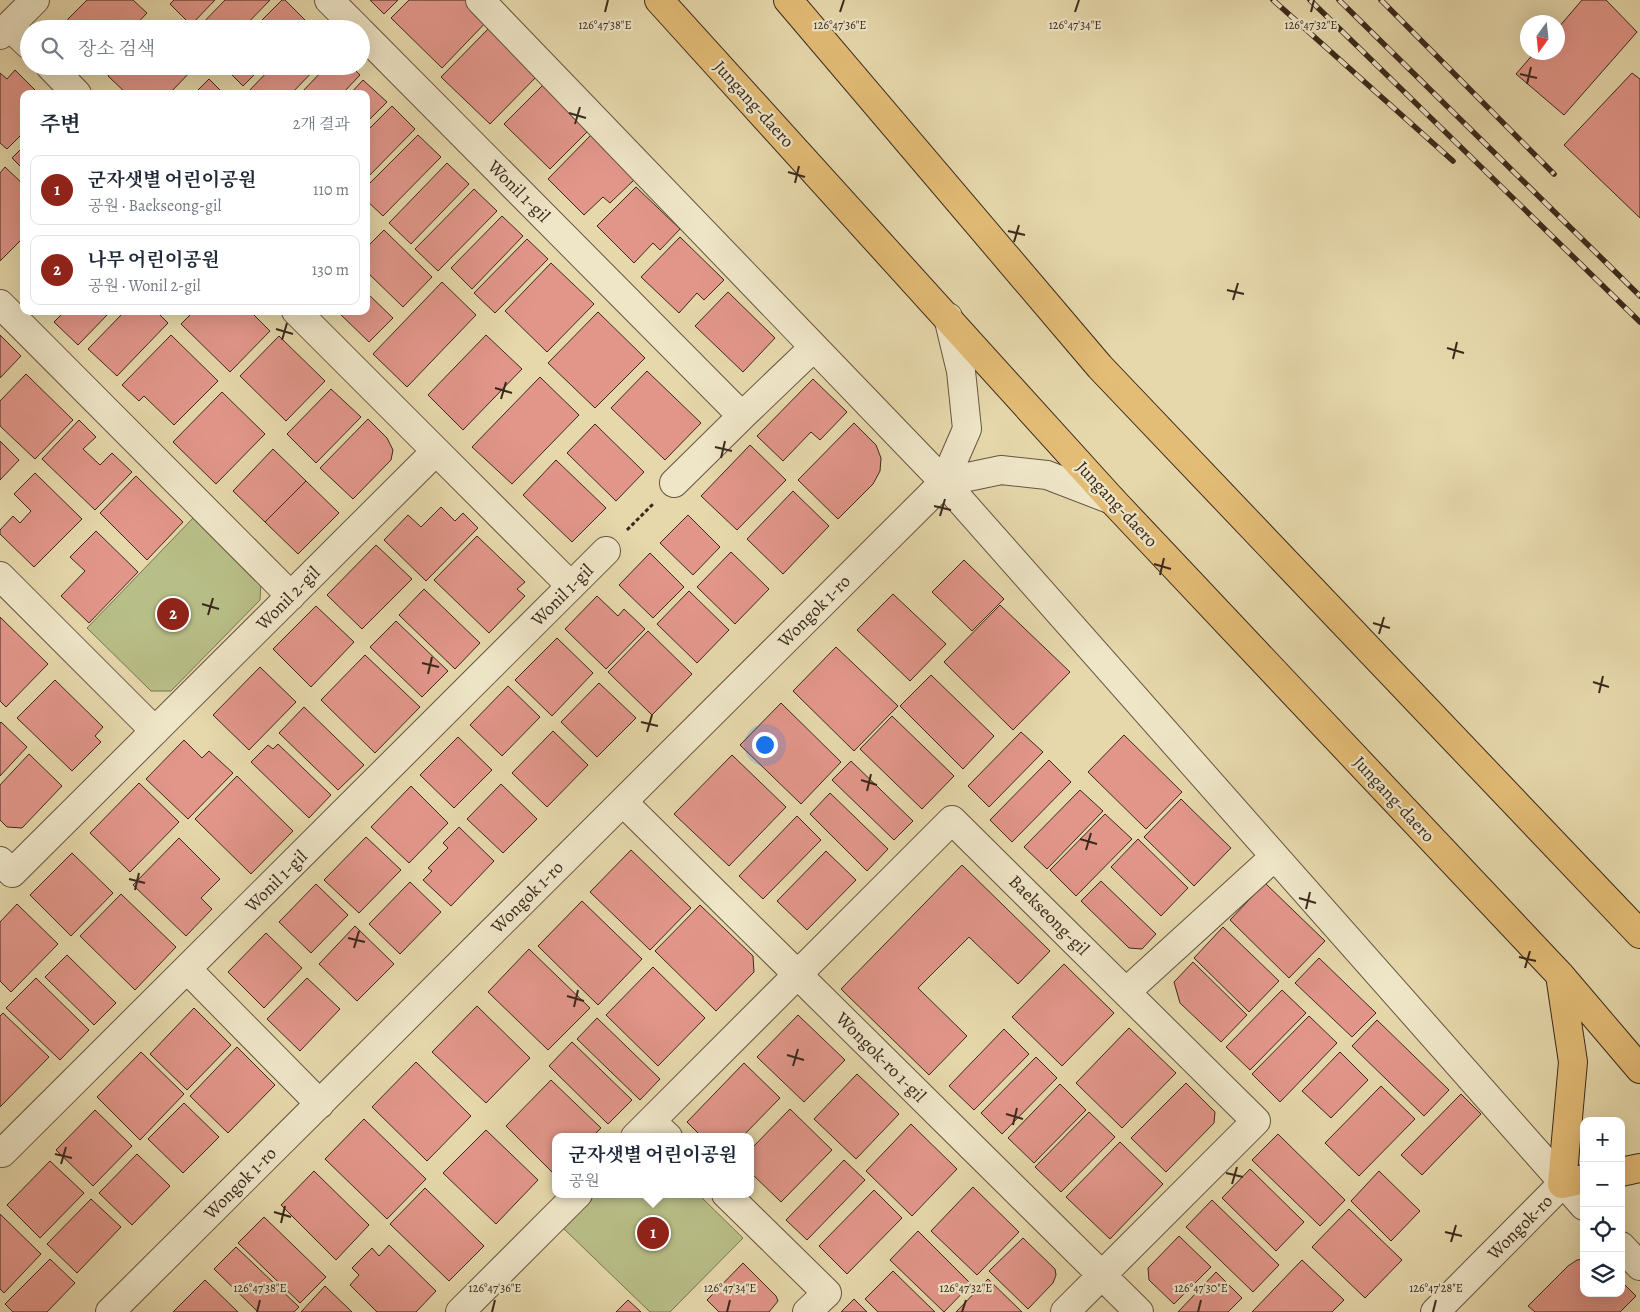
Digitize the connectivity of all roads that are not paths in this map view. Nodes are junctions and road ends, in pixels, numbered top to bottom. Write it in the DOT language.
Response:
graph roads {
  1 [pos="35,0"];
  2 [pos="329,0"];
  3 [pos="480,0"];
  4 [pos="659,0"];
  5 [pos="788,0"];
  6 [pos="349,20"];
  7 [pos="5,30"];
  8 [pos="20,39"];
  9 [pos="370,41"];
  10 [pos="59,75"];
  11 [pos="73,90"];
  12 [pos="0,304"];
  13 [pos="300,315"];
  14 [pos="948,317"];
  15 [pos="814,347"];
  16 [pos="742,416"];
  17 [pos="436,451"];
  18 [pos="944,482"];
  19 [pos="674,483"];
  20 [pos="1112,500"];
  21 [pos="606,551"];
  22 [pos="0,576"];
  23 [pos="571,586"];
  24 [pos="291,596"];
  25 [pos="155,731"];
  26 [pos="623,802"];
  27 [pos="1274,857"];
  28 [pos="4,873"];
  29 [pos="1640,934"];
  30 [pos="187,969"];
  31 [pos="798,974"];
  32 [pos="1560,975"];
  33 [pos="1126,992"];
  34 [pos="1640,1068"];
  35 [pos="320,1104"];
  36 [pos="651,1131"];
  37 [pos="0,1150"];
  38 [pos="1640,1168"];
  39 [pos="1625,1171"];
  40 [pos="1573,1182"];
  41 [pos="1580,1197"];
  42 [pos="574,1198"];
  43 [pos="730,1198"];
  44 [pos="1625,1250"];
  45 [pos="1640,1266"];
  46 [pos="1102,1276"];
  47 [pos="110,1312"];
  48 [pos="460,1312"];
  49 [pos="807,1312"];
  50 [pos="1065,1312"];
  51 [pos="1139,1312"];
  52 [pos="1435,1312"];
  1 -- 7 [label="street"];
  2 -- 6 [label="street"];
  3 -- 15 [label="street"];
  4 -- 14 [label="main road, Jungang-daero"];
  5 -- 29 [label="main road"];
  7 -- 8 [label="street"];
  9 -- 16 [label="street, Wonil 1-gil"];
  10 -- 11 [label="street"];
  12 -- 24 [label="street"];
  13 -- 17 [label="street"];
  14 -- 18 [label="street"];
  14 -- 20 [label="main road, Jungang-daero"];
  15 -- 16 [label="street"];
  15 -- 18 [label="street"];
  16 -- 19 [label="street"];
  17 -- 23 [label="street"];
  17 -- 24 [label="street, Wonil 2-gil"];
  18 -- 20 [label="street"];
  18 -- 26 [label="street, Wongok 1-ro"];
  18 -- 27 [label="street"];
  20 -- 32 [label="main road, Jungang-daero"];
  21 -- 23 [label="street, Wonil 1-gil"];
  22 -- 25 [label="street"];
  23 -- 30 [label="street, Wonil 1-gil"];
  24 -- 25 [label="street, Wonil 2-gil"];
  25 -- 28 [label="street, Wonil 2-gil"];
  26 -- 31 [label="street, Wongok-ro 1-gil"];
  26 -- 35 [label="street, Wongok 1-ro"];
  27 -- 33 [label="street"];
  27 -- 40 [label="street"];
  30 -- 35 [label="street"];
  30 -- 37 [label="street, Wonil 1-gil"];
  31 -- 33 [label="street, Baekseong-gil"];
  31 -- 36 [label="street, Baekseong-gil"];
  31 -- 46 [label="street, Wongok-ro 1-gil"];
  32 -- 34 [label="main road, Jungang-daero"];
  32 -- 40 [label="main road"];
  33 -- 46 [label="street, Baekseong-gil"];
  35 -- 47 [label="street, Wongok 1-ro"];
  38 -- 39 [label="main road"];
  40 -- 41 [label="street"];
  40 -- 52 [label="street, Wongok-ro"];
  42 -- 48 [label="street"];
  43 -- 49 [label="street"];
  44 -- 45 [label="street"];
  46 -- 50 [label="street, Baekseong-gil"];
  46 -- 51 [label="street, Wongok-ro 1-gil"];
}
